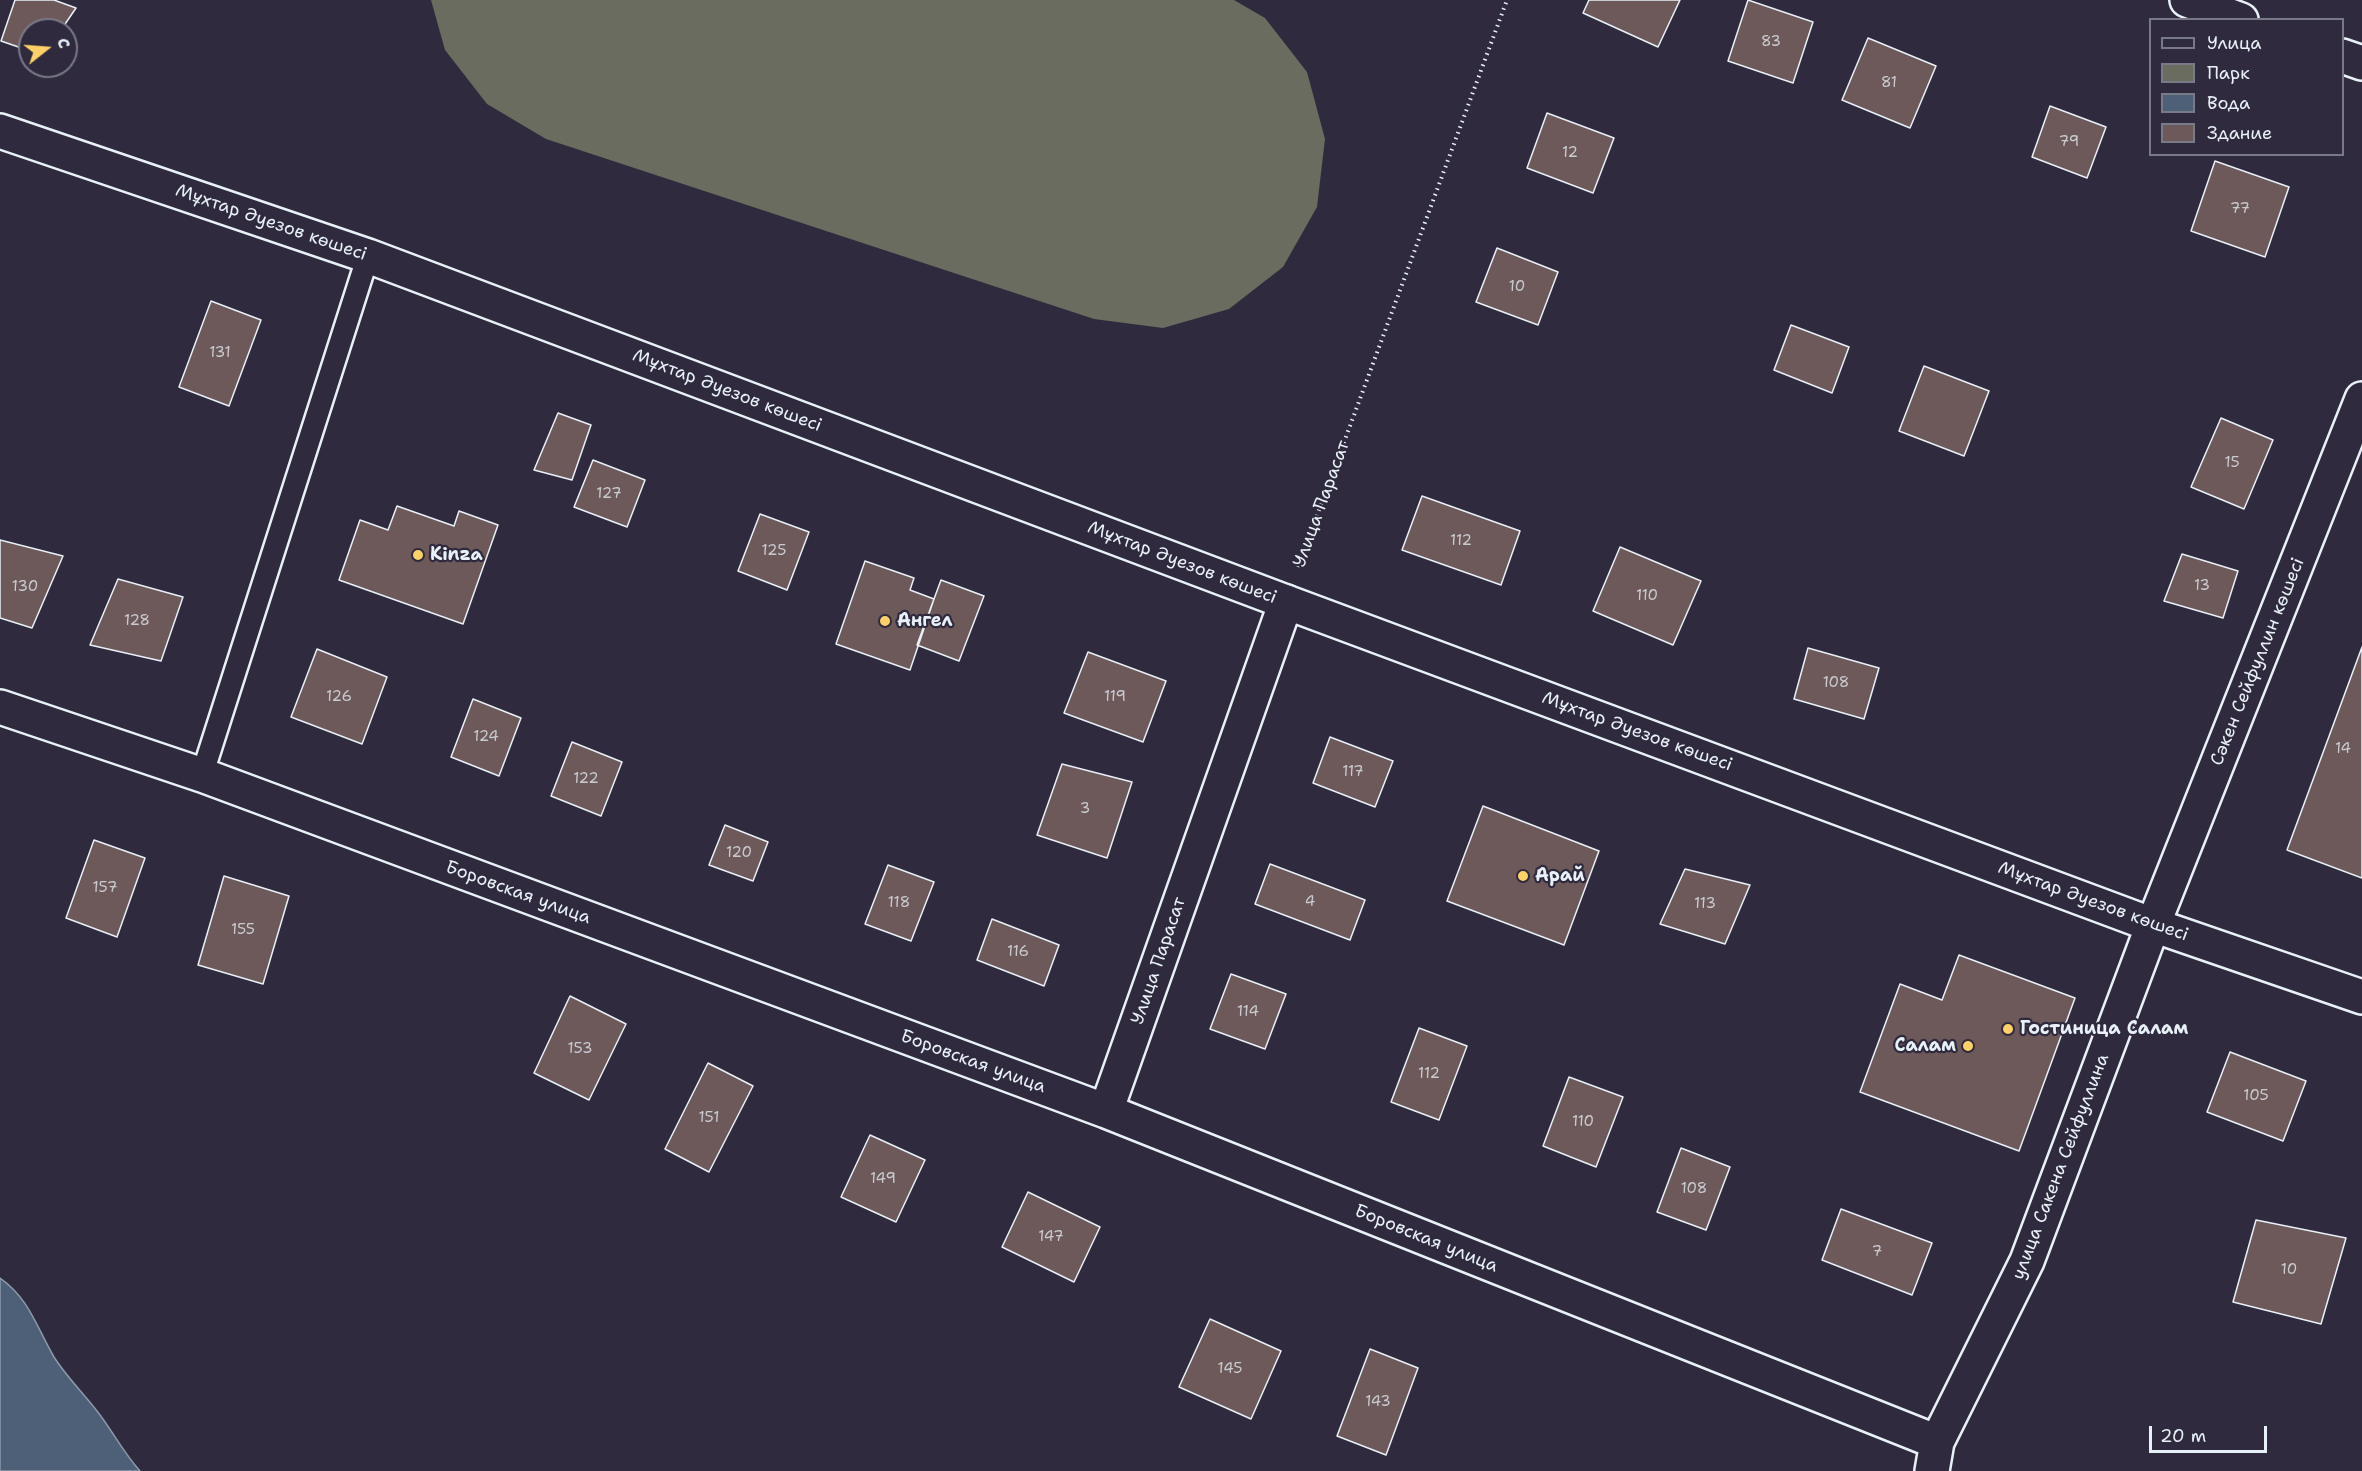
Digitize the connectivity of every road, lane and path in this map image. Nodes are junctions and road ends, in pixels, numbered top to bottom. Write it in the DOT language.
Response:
graph roads {
  1 [pos="1507,0"];
  2 [pos="2187,0"];
  3 [pos="2236,18"];
  4 [pos="2344,56"];
  5 [pos="2362,63"];
  6 [pos="0,131"];
  7 [pos="368,256"];
  8 [pos="2362,401"];
  9 [pos="1286,602"];
  10 [pos="0,707"];
  11 [pos="202,775"];
  12 [pos="2153,925"];
  13 [pos="2360,991"];
  14 [pos="1106,1111"];
  15 [pos="1934,1457"];
  1 -- 9 [label="path, Улица Парасат"];
  2 -- 3 [label="street"];
  4 -- 5 [label="street"];
  6 -- 7 [label="street, Мұхтар Әуезов көшесі"];
  7 -- 9 [label="street, Мұхтар Әуезов көшесі"];
  7 -- 11 [label="lane"];
  8 -- 12 [label="street, Сәкен Сейфуллин көшесі"];
  9 -- 12 [label="street, Мұхтар Әуезов көшесі"];
  9 -- 14 [label="street, Улица Парасат"];
  10 -- 11 [label="street, Боровская улица"];
  11 -- 14 [label="street, Боровская улица"];
  12 -- 13 [label="street, Мұхтар Әуезов көшесі"];
  12 -- 15 [label="street, улица Сакена Сейфуллина"];
  14 -- 15 [label="street, Боровская улица"];
}
